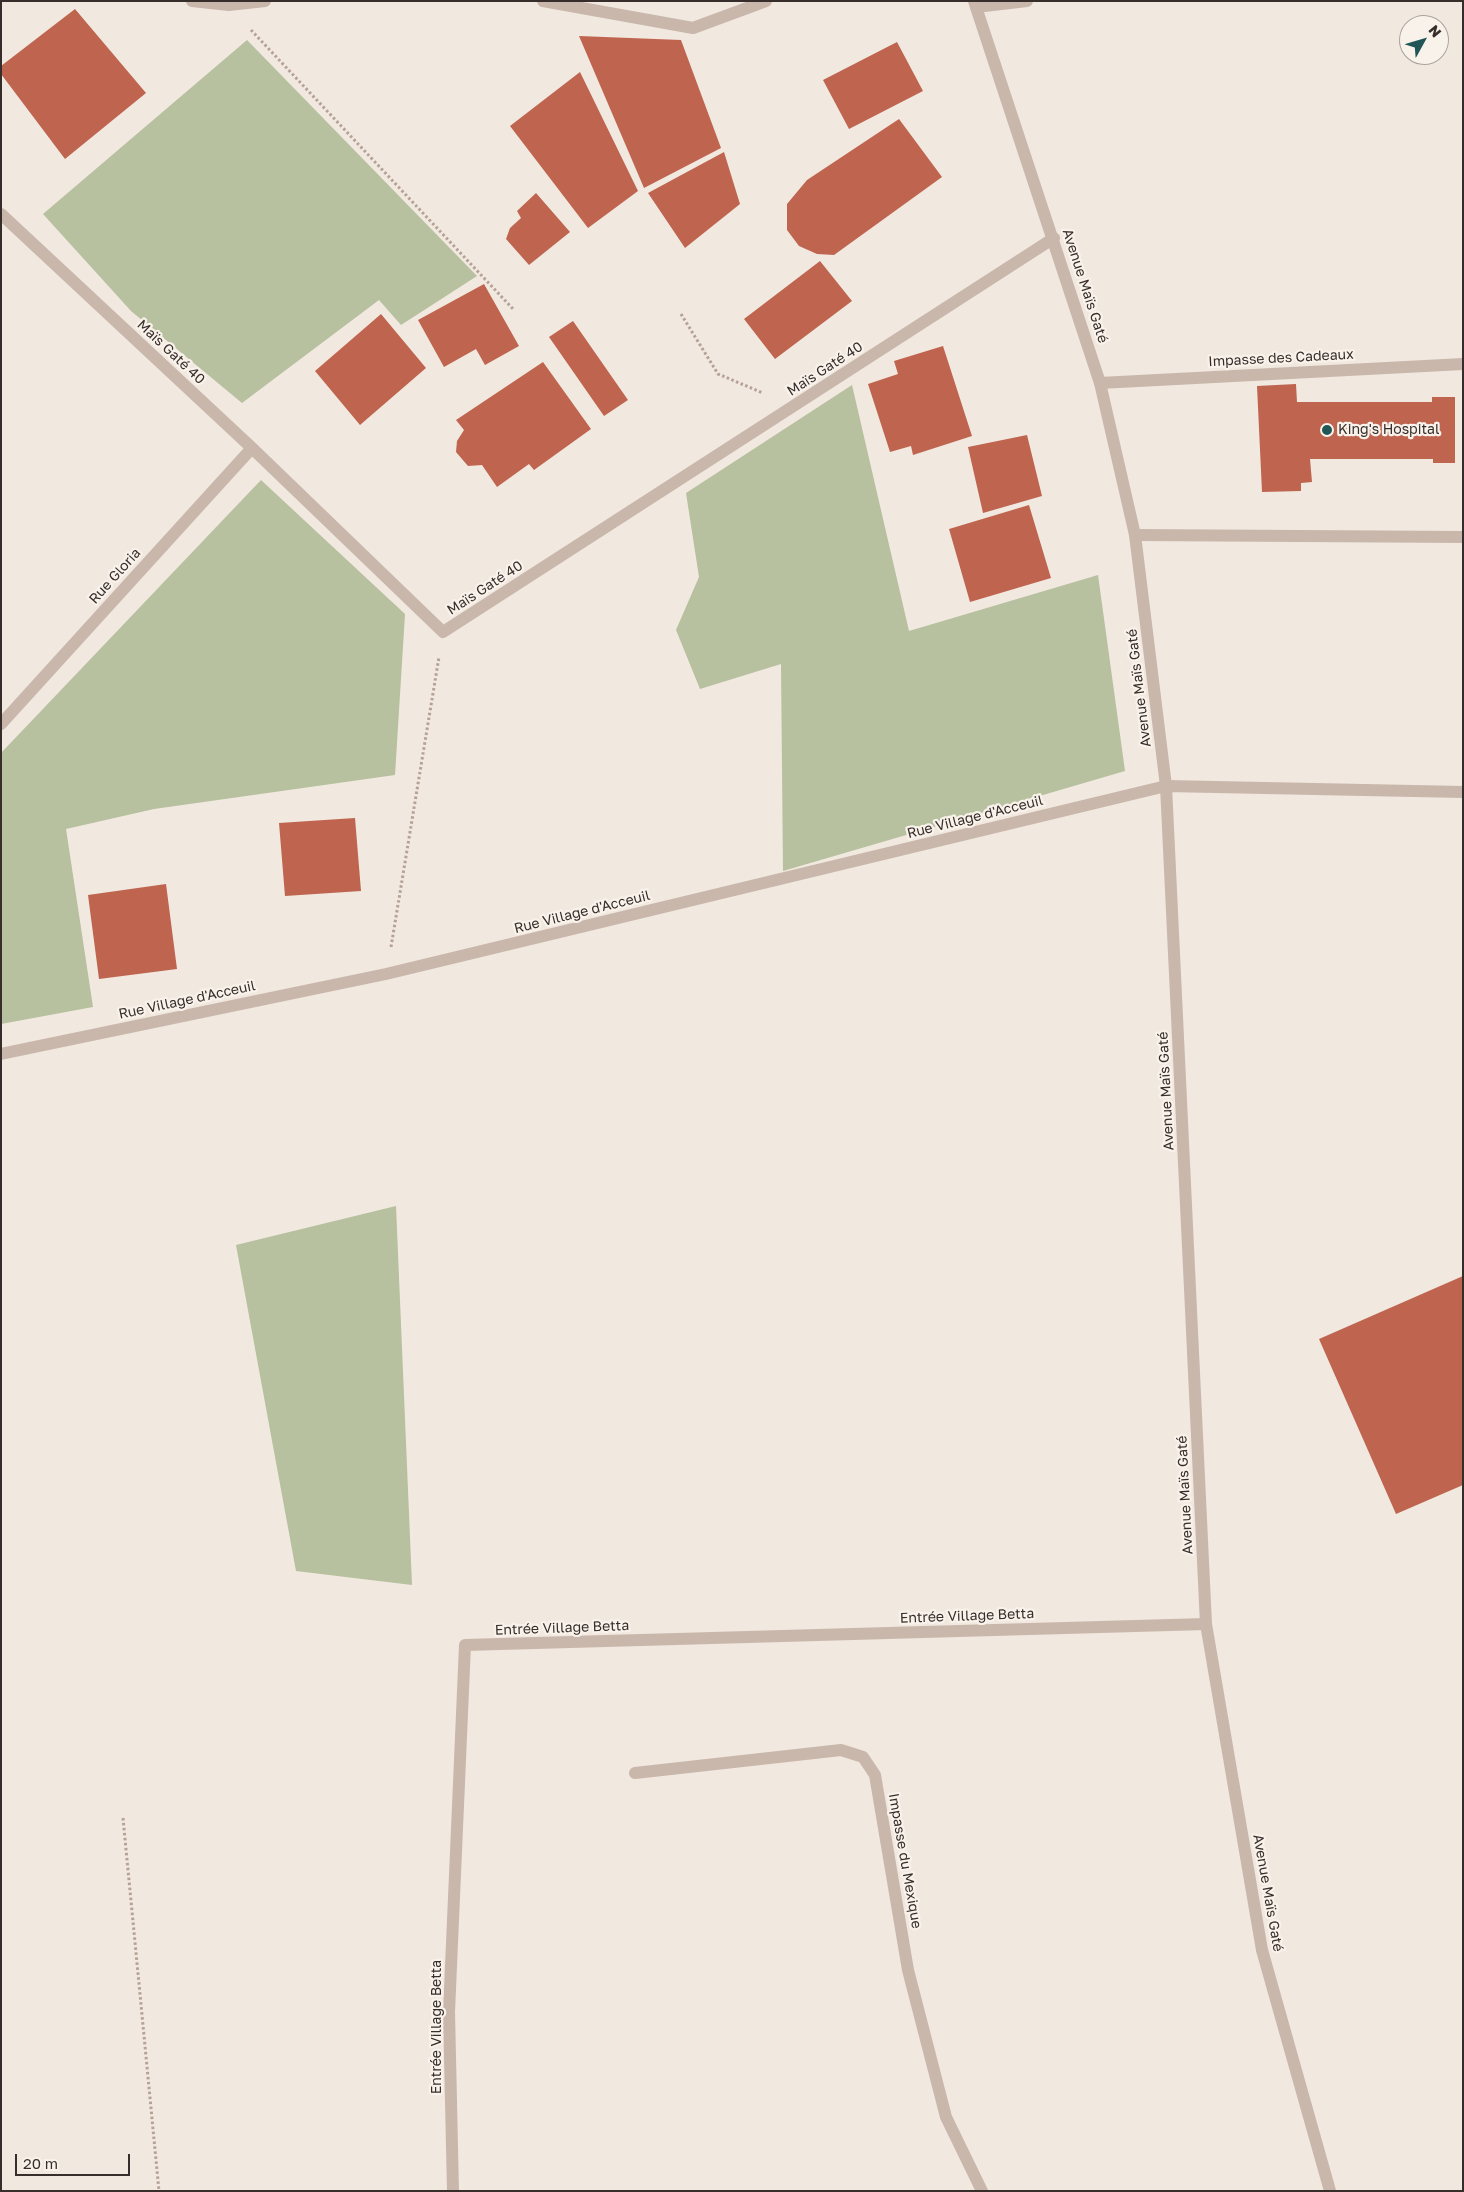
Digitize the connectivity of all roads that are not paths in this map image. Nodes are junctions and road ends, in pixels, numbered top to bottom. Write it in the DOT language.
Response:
graph roads {
  1 [pos="192,1"];
  2 [pos="265,1"];
  3 [pos="543,1"];
  4 [pos="766,1"];
  5 [pos="1027,1"];
  6 [pos="975,4"];
  7 [pos="1,214"];
  8 [pos="1054,238"];
  9 [pos="1463,364"];
  10 [pos="1100,382"];
  11 [pos="252,448"];
  12 [pos="1136,536"];
  13 [pos="1463,537"];
  14 [pos="1,724"];
  15 [pos="1166,786"];
  16 [pos="1463,792"];
  17 [pos="1,1054"];
  18 [pos="1206,1624"];
  19 [pos="635,1773"];
  20 [pos="453,2191"];
  21 [pos="982,2191"];
  22 [pos="1330,2191"];
  1 -- 2 [label="street"];
  3 -- 4 [label="street"];
  5 -- 6 [label="street"];
  6 -- 8 [label="street, Avenue Maïs Gaté"];
  7 -- 11 [label="street, Maïs Gaté 40"];
  8 -- 10 [label="street, Avenue Maïs Gaté"];
  8 -- 11 [label="street, Maïs Gaté 40"];
  9 -- 10 [label="street, Impasse des Cadeaux"];
  10 -- 12 [label="street, Avenue Maïs Gaté"];
  11 -- 14 [label="street, Rue Gloria"];
  12 -- 13 [label="street"];
  12 -- 15 [label="street, Avenue Maïs Gaté"];
  15 -- 16 [label="street, Rue Village d'Acceuil"];
  15 -- 17 [label="street, Rue Village d'Acceuil"];
  15 -- 18 [label="street, Avenue Maïs Gaté"];
  18 -- 20 [label="street, Entrée Village Betta"];
  18 -- 22 [label="street, Avenue Maïs Gaté"];
  19 -- 21 [label="street, Impasse du Mexique"];
}
